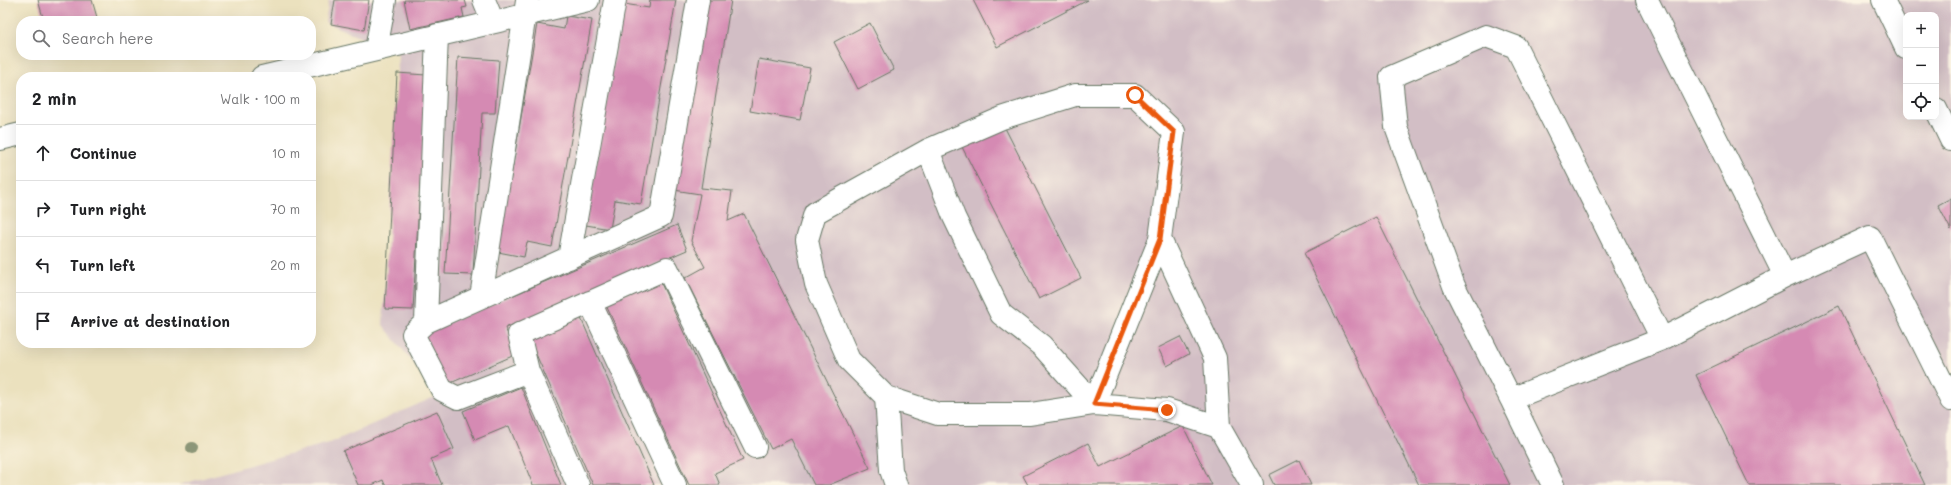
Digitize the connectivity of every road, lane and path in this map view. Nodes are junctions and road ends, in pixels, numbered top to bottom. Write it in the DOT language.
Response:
graph roads {
  1 [pos="385,0"];
  2 [pos="484,0"];
  3 [pos="588,0"];
  4 [pos="615,0"];
  5 [pos="698,0"];
  6 [pos="1647,0"];
  7 [pos="1883,0"];
  8 [pos="526,7"];
  9 [pos="494,22"];
  10 [pos="437,35"];
  11 [pos="1903,42"];
  12 [pos="376,50"];
  13 [pos="283,72"];
  14 [pos="1939,115"];
  15 [pos="16,135"];
  16 [pos="0,139"];
  17 [pos="1951,140"];
  18 [pos="928,150"];
  19 [pos="1160,239"];
  20 [pos="569,258"];
  21 [pos="1785,276"];
  22 [pos="481,297"];
  23 [pos="590,302"];
  24 [pos="426,322"];
  25 [pos="1662,340"];
  26 [pos="528,371"];
  27 [pos="886,397"];
  28 [pos="1511,399"];
  29 [pos="1951,400"];
  30 [pos="1094,404"];
  31 [pos="1219,428"];
  32 [pos="754,447"];
  33 [pos="578,485"];
  34 [pos="675,485"];
  35 [pos="896,485"];
  36 [pos="1252,485"];
  37 [pos="1553,485"];
  1 -- 12 [label="lane"];
  2 -- 9 [label="lane"];
  3 -- 8 [label="lane"];
  4 -- 20 [label="lane"];
  5 -- 20 [label="lane"];
  6 -- 21 [label="lane"];
  7 -- 11 [label="lane"];
  8 -- 9 [label="lane"];
  8 -- 22 [label="lane"];
  9 -- 10 [label="lane"];
  10 -- 12 [label="lane"];
  10 -- 24 [label="lane"];
  12 -- 13 [label="lane"];
  14 -- 17 [label="lane"];
  15 -- 16 [label="lane"];
  18 -- 19 [label="lane"];
  18 -- 27 [label="lane"];
  18 -- 30 [label="lane"];
  19 -- 30 [label="lane"];
  19 -- 31 [label="lane"];
  20 -- 22 [label="lane"];
  21 -- 25 [label="lane"];
  21 -- 29 [label="lane"];
  22 -- 24 [label="lane"];
  23 -- 26 [label="lane"];
  23 -- 32 [label="lane"];
  23 -- 34 [label="lane"];
  24 -- 26 [label="lane"];
  25 -- 28 [label="lane"];
  25 -- 28 [label="lane"];
  26 -- 33 [label="lane"];
  27 -- 30 [label="lane"];
  27 -- 35 [label="lane"];
  28 -- 37 [label="lane"];
  30 -- 31 [label="lane"];
  31 -- 36 [label="lane"];
}
